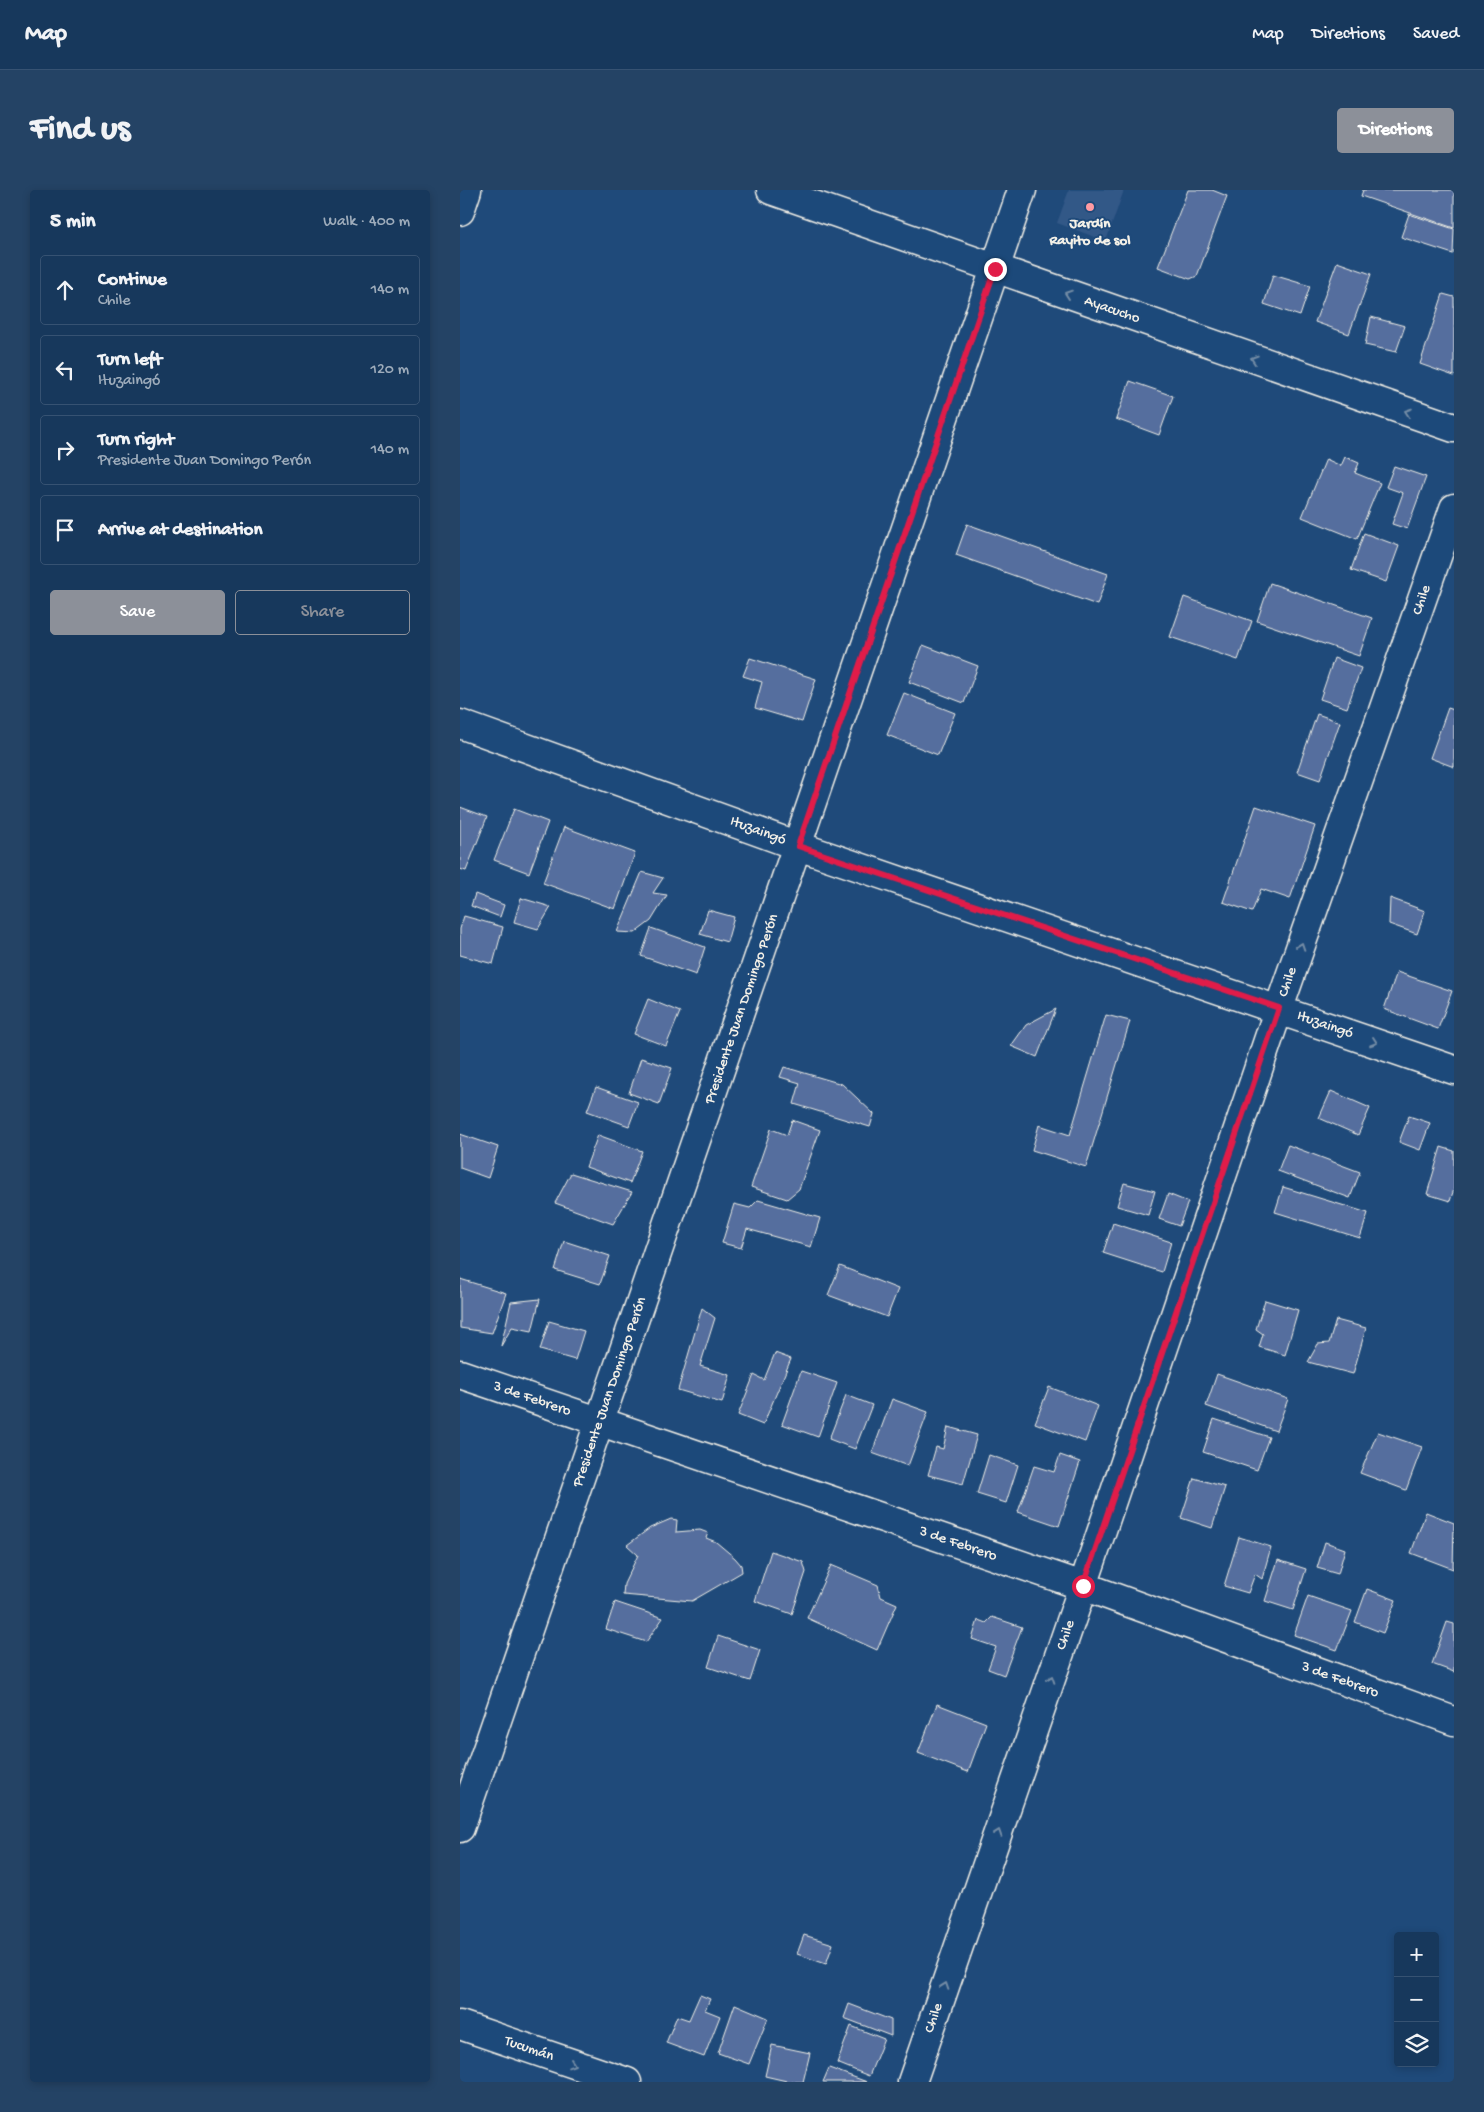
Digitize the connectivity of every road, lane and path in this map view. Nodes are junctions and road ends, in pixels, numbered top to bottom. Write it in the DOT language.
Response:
graph roads {
  1 [pos="467,190"];
  2 [pos="771,190"];
  3 [pos="1022,190"];
  4 [pos="460,211"];
  5 [pos="995,269"];
  6 [pos="1454,428"];
  7 [pos="1454,508"];
  8 [pos="460,724"];
  9 [pos="798,846"];
  10 [pos="1279,1008"];
  11 [pos="1454,1070"];
  12 [pos="460,1374"];
  13 [pos="600,1422"];
  14 [pos="1083,1586"];
  15 [pos="1454,1721"];
  16 [pos="460,1828"];
  17 [pos="460,2026"];
  18 [pos="627,2082"];
  19 [pos="912,2082"];
  1 -- 4 [label="street"];
  2 -- 5 [label="street, Ayacucho"];
  3 -- 5 [label="street, Presidente Juan Domingo Perón"];
  6 -- 5 [label="street, Ayacucho, one-way"];
  5 -- 9 [label="street, Presidente Juan Domingo Perón"];
  10 -- 7 [label="street, Chile, one-way"];
  8 -- 9 [label="street, Ituzaingó"];
  9 -- 10 [label="street, Ituzaingó"];
  9 -- 13 [label="street, Presidente Juan Domingo Perón"];
  10 -- 11 [label="street, Ituzaingó, one-way"];
  10 -- 14 [label="street, Chile"];
  12 -- 13 [label="street, 3 de Febrero"];
  13 -- 14 [label="street, 3 de Febrero"];
  13 -- 16 [label="street, Presidente Juan Domingo Perón"];
  14 -- 15 [label="street, 3 de Febrero"];
  19 -- 14 [label="street, Chile, one-way"];
  17 -- 18 [label="street, Tucumán, one-way"];
}
